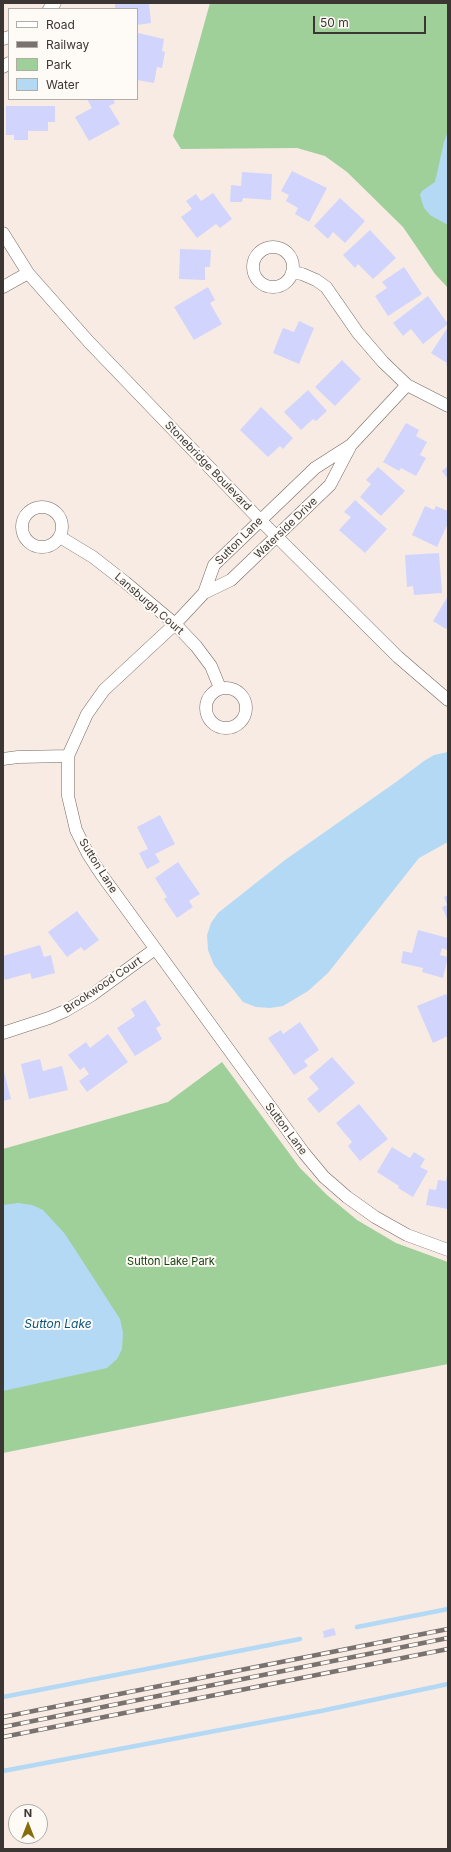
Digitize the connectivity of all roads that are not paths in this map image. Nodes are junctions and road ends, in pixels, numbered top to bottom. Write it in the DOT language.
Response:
graph roads {
  1 [pos="3,233"];
  2 [pos="292,272"];
  3 [pos="28,273"];
  4 [pos="3,287"];
  5 [pos="407,385"];
  6 [pos="448,406"];
  7 [pos="350,445"];
  8 [pos="260,520"];
  9 [pos="60,537"];
  10 [pos="277,537"];
  11 [pos="204,593"];
  12 [pos="175,624"];
  13 [pos="220,688"];
  14 [pos="448,700"];
  15 [pos="68,756"];
  16 [pos="3,759"];
  17 [pos="155,949"];
  18 [pos="3,1033"];
  19 [pos="448,1250"];
  1 -- 3 [label="street, Stonebridge Boulevard"];
  2 -- 5 [label="street"];
  3 -- 4 [label="street"];
  3 -- 8 [label="street, Stonebridge Boulevard"];
  5 -- 6 [label="street"];
  5 -- 7 [label="street, Sutton Lane"];
  7 -- 8 [label="street, Sutton Lane"];
  7 -- 10 [label="street, Waterside Drive"];
  8 -- 10 [label="street, Stonebridge Boulevard"];
  8 -- 11 [label="street, Sutton Lane"];
  9 -- 12 [label="street, Lansburgh Court"];
  10 -- 11 [label="street, Waterside Drive"];
  10 -- 14 [label="street, Stonebridge Boulevard"];
  11 -- 12 [label="street, Sutton Lane"];
  12 -- 13 [label="street, Lansburgh Court"];
  12 -- 15 [label="street, Sutton Lane"];
  15 -- 16 [label="street"];
  15 -- 17 [label="street, Sutton Lane"];
  17 -- 18 [label="street, Brookwood Court"];
  17 -- 19 [label="street, Sutton Lane"];
}
